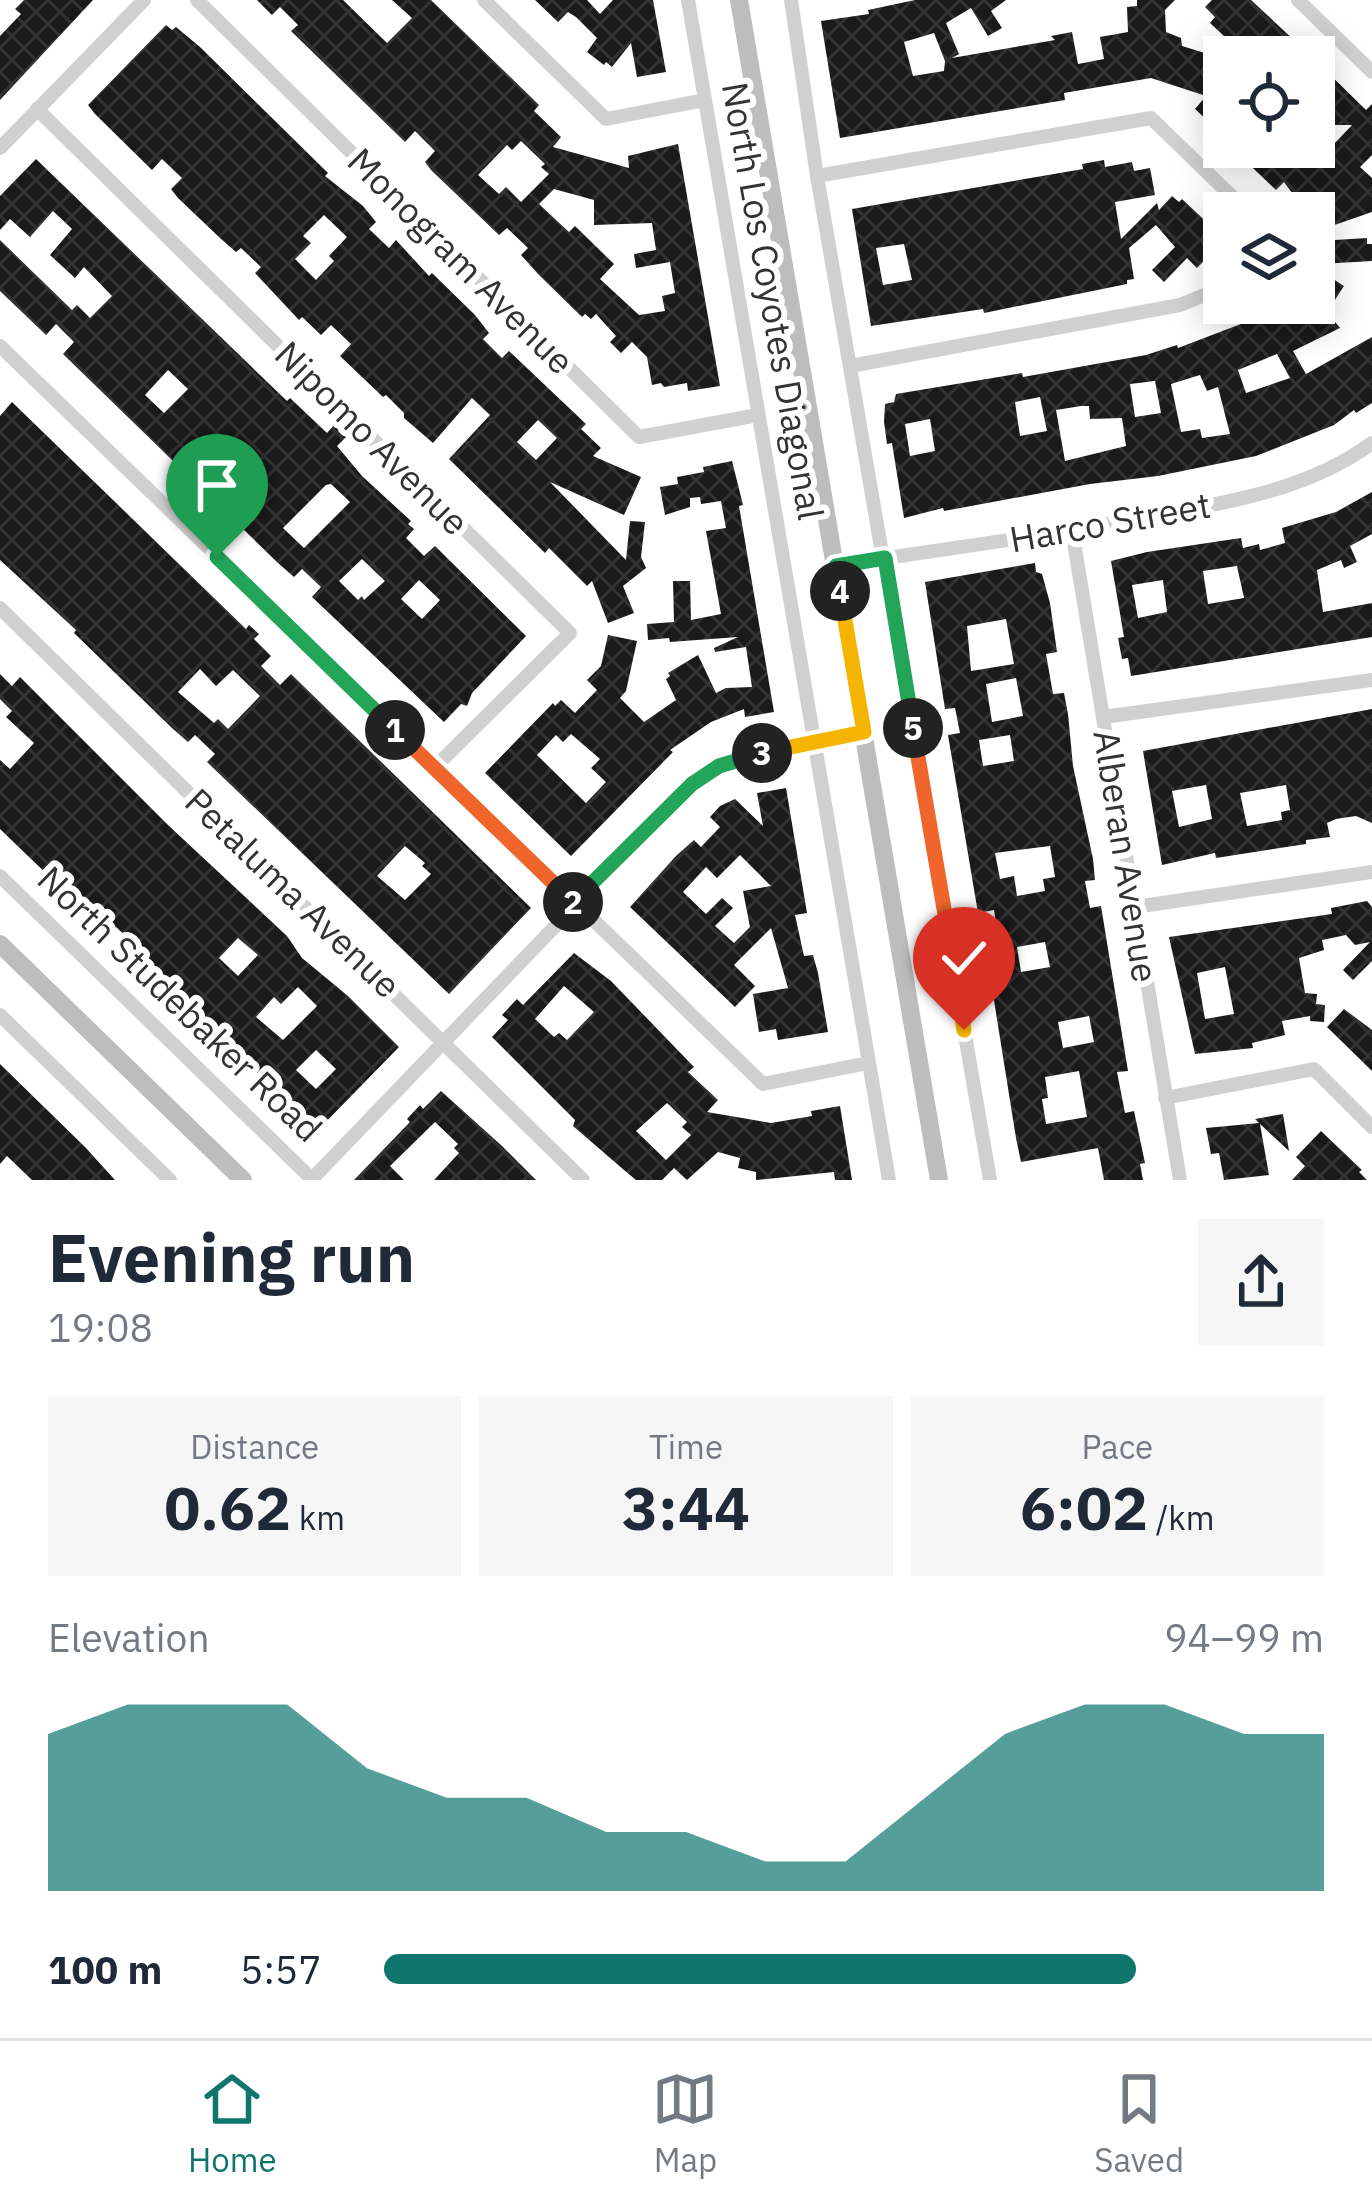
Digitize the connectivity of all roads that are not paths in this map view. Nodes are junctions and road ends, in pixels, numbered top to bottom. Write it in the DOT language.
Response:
graph roads {
  1 [pos="144,0"];
  2 [pos="197,0"];
  3 [pos="484,0"];
  4 [pos="688,0"];
  5 [pos="739,0"];
  6 [pos="791,0"];
  7 [pos="1298,0"];
  8 [pos="1372,72"];
  9 [pos="705,100"];
  10 [pos="38,109"];
  11 [pos="0,148"];
  12 [pos="817,176"];
  13 [pos="1227,192"];
  14 [pos="1203,295"];
  15 [pos="0,346"];
  16 [pos="850,366"];
  17 [pos="758,415"];
  18 [pos="1372,443"];
  19 [pos="1072,531"];
  20 [pos="885,558"];
  21 [pos="836,566"];
  22 [pos="0,608"];
  23 [pos="1372,680"];
  24 [pos="1103,717"];
  25 [pos="864,732"];
  26 [pos="815,742"];
  27 [pos="434,768"];
  28 [pos="1372,872"];
  29 [pos="0,876"];
  30 [pos="575,904"];
  31 [pos="1135,907"];
  32 [pos="0,944"];
  33 [pos="0,1015"];
  34 [pos="444,1040"];
  35 [pos="868,1063"];
  36 [pos="1165,1098"];
  37 [pos="1372,1126"];
  38 [pos="170,1180"];
  39 [pos="243,1180"];
  40 [pos="312,1180"];
  41 [pos="583,1180"];
  42 [pos="889,1180"];
  43 [pos="939,1180"];
  44 [pos="990,1180"];
  45 [pos="1180,1180"];
  1 -- 10 [label="street"];
  2 -- 17 [label="street, Monogram Avenue"];
  3 -- 9 [label="street"];
  4 -- 9 [label="street, North Los Coyotes Diagonal"];
  5 -- 21 [label="main road, North Los Coyotes Diagonal"];
  6 -- 12 [label="street, North Los Coyotes Diagonal"];
  7 -- 8 [label="street"];
  9 -- 17 [label="street, North Los Coyotes Diagonal"];
  10 -- 11 [label="street"];
  10 -- 27 [label="street, Nipomo Avenue"];
  12 -- 13 [label="street"];
  12 -- 16 [label="street, North Los Coyotes Diagonal"];
  14 -- 16 [label="street"];
  15 -- 27 [label="street"];
  16 -- 20 [label="street, North Los Coyotes Diagonal"];
  17 -- 26 [label="street, North Los Coyotes Diagonal"];
  18 -- 19 [label="street, Harco Street"];
  19 -- 20 [label="street, Harco Street"];
  19 -- 24 [label="street, Alberan Avenue"];
  20 -- 21 [label="street, Harco Street"];
  20 -- 44 [label="street, North Los Coyotes Diagonal"];
  21 -- 25 [label="main road, North Los Coyotes Diagonal"];
  22 -- 34 [label="street, Petaluma Avenue"];
  23 -- 24 [label="street"];
  24 -- 31 [label="street, Alberan Avenue"];
  25 -- 26 [label="street"];
  25 -- 43 [label="main road, North Los Coyotes Diagonal"];
  26 -- 30 [label="street"];
  26 -- 35 [label="street, North Los Coyotes Diagonal"];
  27 -- 30 [label="street"];
  28 -- 31 [label="street"];
  29 -- 40 [label="street, North Studebaker Road"];
  30 -- 34 [label="street"];
  30 -- 35 [label="street"];
  31 -- 36 [label="street, Alberan Avenue"];
  32 -- 39 [label="main road"];
  33 -- 38 [label="street"];
  34 -- 40 [label="street"];
  34 -- 41 [label="street, Petaluma Avenue"];
  35 -- 42 [label="street, North Los Coyotes Diagonal"];
  36 -- 37 [label="street"];
  36 -- 45 [label="street, Alberan Avenue"];
}
